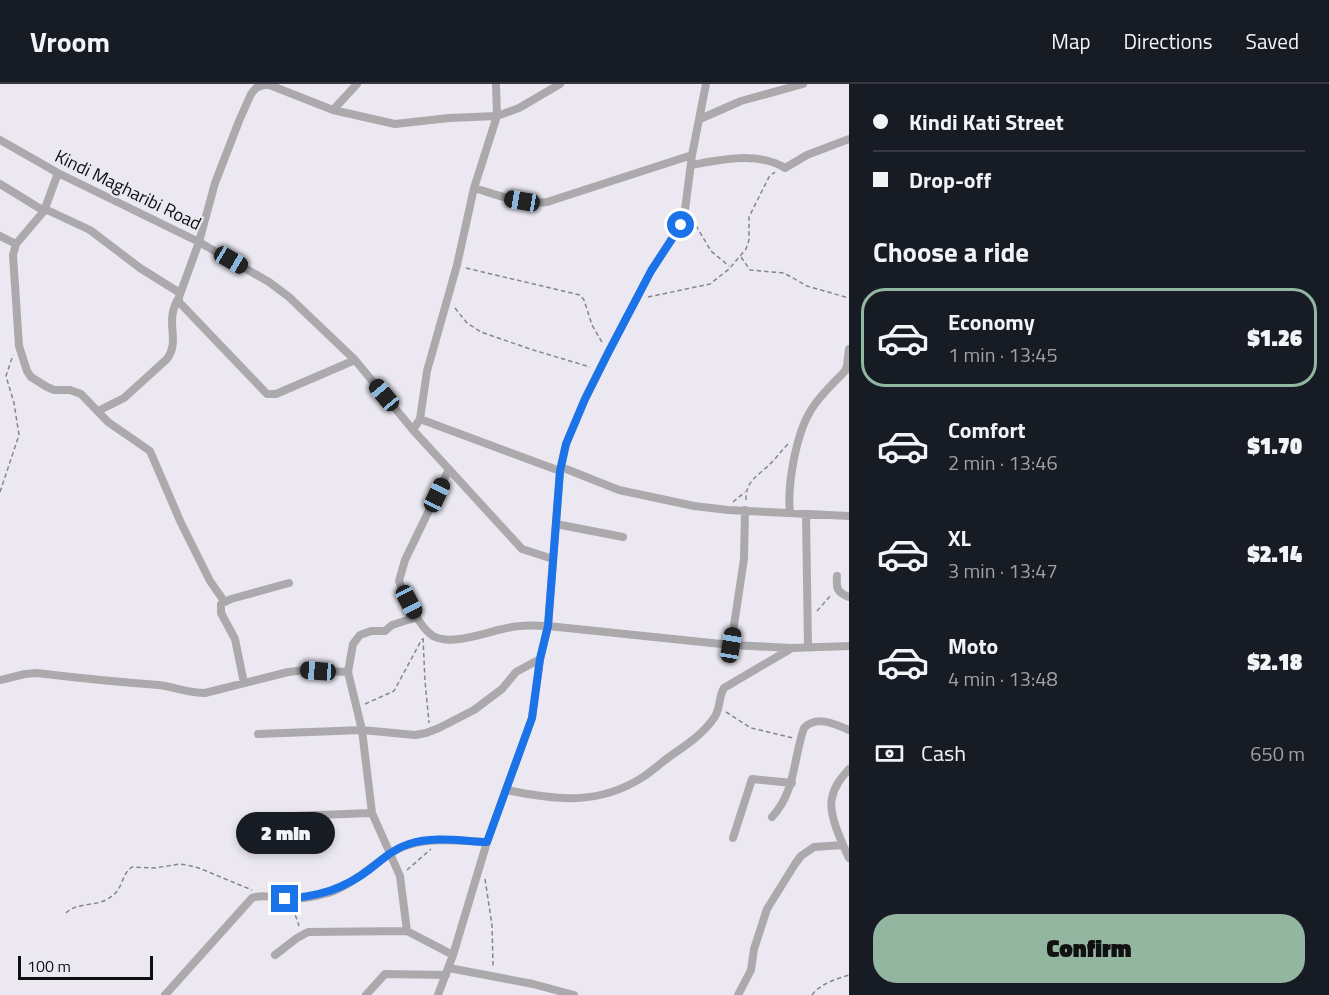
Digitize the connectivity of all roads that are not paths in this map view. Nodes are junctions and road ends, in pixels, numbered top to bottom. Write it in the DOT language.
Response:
graph roads {
  1 [pos="267,84"];
  2 [pos="357,84"];
  3 [pos="496,84"];
  4 [pos="560,84"];
  5 [pos="706,84"];
  6 [pos="803,84"];
  7 [pos="792,86"];
  8 [pos="333,110"];
  9 [pos="497,116"];
  10 [pos="700,118"];
  11 [pos="849,139"];
  12 [pos="0,140"];
  13 [pos="692,154"];
  14 [pos="691,165"];
  15 [pos="58,173"];
  16 [pos="0,184"];
  17 [pos="474,188"];
  18 [pos="44,210"];
  19 [pos="0,237"];
  20 [pos="200,242"];
  21 [pos="16,244"];
  22 [pos="179,296"];
  23 [pos="849,349"];
  24 [pos="355,360"];
  25 [pos="98,411"];
  26 [pos="420,419"];
  27 [pos="413,430"];
  28 [pos="449,469"];
  29 [pos="560,469"];
  30 [pos="746,511"];
  31 [pos="789,513"];
  32 [pos="806,514"];
  33 [pos="849,516"];
  34 [pos="556,524"];
  35 [pos="623,537"];
  36 [pos="553,559"];
  37 [pos="837,576"];
  38 [pos="289,584"];
  39 [pos="849,597"];
  40 [pos="224,601"];
  41 [pos="417,617"];
  42 [pos="548,626"];
  43 [pos="731,645"];
  44 [pos="849,646"];
  45 [pos="808,647"];
  46 [pos="792,648"];
  47 [pos="540,659"];
  48 [pos="348,672"];
  49 [pos="0,680"];
  50 [pos="244,683"];
  51 [pos="362,730"];
  52 [pos="849,730"];
  53 [pos="258,734"];
  54 [pos="849,769"];
  55 [pos="792,783"];
  56 [pos="506,790"];
  57 [pos="372,813"];
  58 [pos="263,817"];
  59 [pos="772,817"];
  60 [pos="733,838"];
  61 [pos="487,842"];
  62 [pos="843,845"];
  63 [pos="389,854"];
  64 [pos="849,858"];
  65 [pos="406,931"];
  66 [pos="275,955"];
  67 [pos="453,955"];
  68 [pos="447,971"];
  69 [pos="165,995"];
  70 [pos="366,995"];
  71 [pos="438,995"];
  72 [pos="574,995"];
  73 [pos="738,995"];
  1 -- 8 [label="street"];
  1 -- 20 [label="street"];
  2 -- 8 [label="street"];
  3 -- 9 [label="street"];
  4 -- 9 [label="street"];
  5 -- 10 [label="street"];
  6 -- 7 [label="street"];
  7 -- 10 [label="street"];
  8 -- 9 [label="street"];
  9 -- 17 [label="street"];
  10 -- 13 [label="street"];
  11 -- 14 [label="street"];
  12 -- 15 [label="street, Kindi Magharibi Road"];
  13 -- 14 [label="street"];
  13 -- 17 [label="street"];
  14 -- 29 [label="street"];
  15 -- 18 [label="street"];
  15 -- 20 [label="street, Kindi Magharibi Road"];
  16 -- 18 [label="street"];
  17 -- 26 [label="street"];
  18 -- 21 [label="street"];
  18 -- 22 [label="street"];
  19 -- 21 [label="street"];
  20 -- 22 [label="street"];
  20 -- 24 [label="street, Kindi Magharibi Road"];
  21 -- 25 [label="street"];
  22 -- 24 [label="street"];
  22 -- 25 [label="street"];
  23 -- 31 [label="street"];
  24 -- 27 [label="street, Kindi Magharibi Road"];
  25 -- 40 [label="street"];
  26 -- 27 [label="street"];
  26 -- 29 [label="street"];
  27 -- 28 [label="street, Kindi Magharibi Road"];
  28 -- 36 [label="street, Kindi Magharibi Road"];
  28 -- 41 [label="street"];
  29 -- 30 [label="street"];
  29 -- 34 [label="street"];
  30 -- 31 [label="street"];
  30 -- 43 [label="street"];
  31 -- 32 [label="street"];
  32 -- 33 [label="street"];
  32 -- 45 [label="street"];
  34 -- 35 [label="street"];
  34 -- 36 [label="street"];
  36 -- 42 [label="street"];
  37 -- 39 [label="street"];
  38 -- 40 [label="street"];
  40 -- 50 [label="street"];
  41 -- 42 [label="street"];
  41 -- 48 [label="street"];
  42 -- 43 [label="street"];
  42 -- 47 [label="street"];
  43 -- 46 [label="street"];
  44 -- 45 [label="street"];
  45 -- 46 [label="street"];
  46 -- 56 [label="street"];
  47 -- 51 [label="street"];
  47 -- 56 [label="street"];
  48 -- 50 [label="street"];
  48 -- 51 [label="street"];
  49 -- 50 [label="street"];
  51 -- 53 [label="street"];
  51 -- 57 [label="street"];
  52 -- 55 [label="street"];
  54 -- 62 [label="street"];
  55 -- 59 [label="street"];
  55 -- 60 [label="street"];
  56 -- 61 [label="street"];
  57 -- 58 [label="street"];
  57 -- 63 [label="street"];
  61 -- 63 [label="street"];
  61 -- 67 [label="street"];
  62 -- 64 [label="street"];
  62 -- 73 [label="street"];
  63 -- 65 [label="street"];
  63 -- 69 [label="street"];
  65 -- 66 [label="street"];
  65 -- 67 [label="street"];
  67 -- 68 [label="street"];
  68 -- 70 [label="street"];
  68 -- 71 [label="street"];
  68 -- 72 [label="street"];
}
